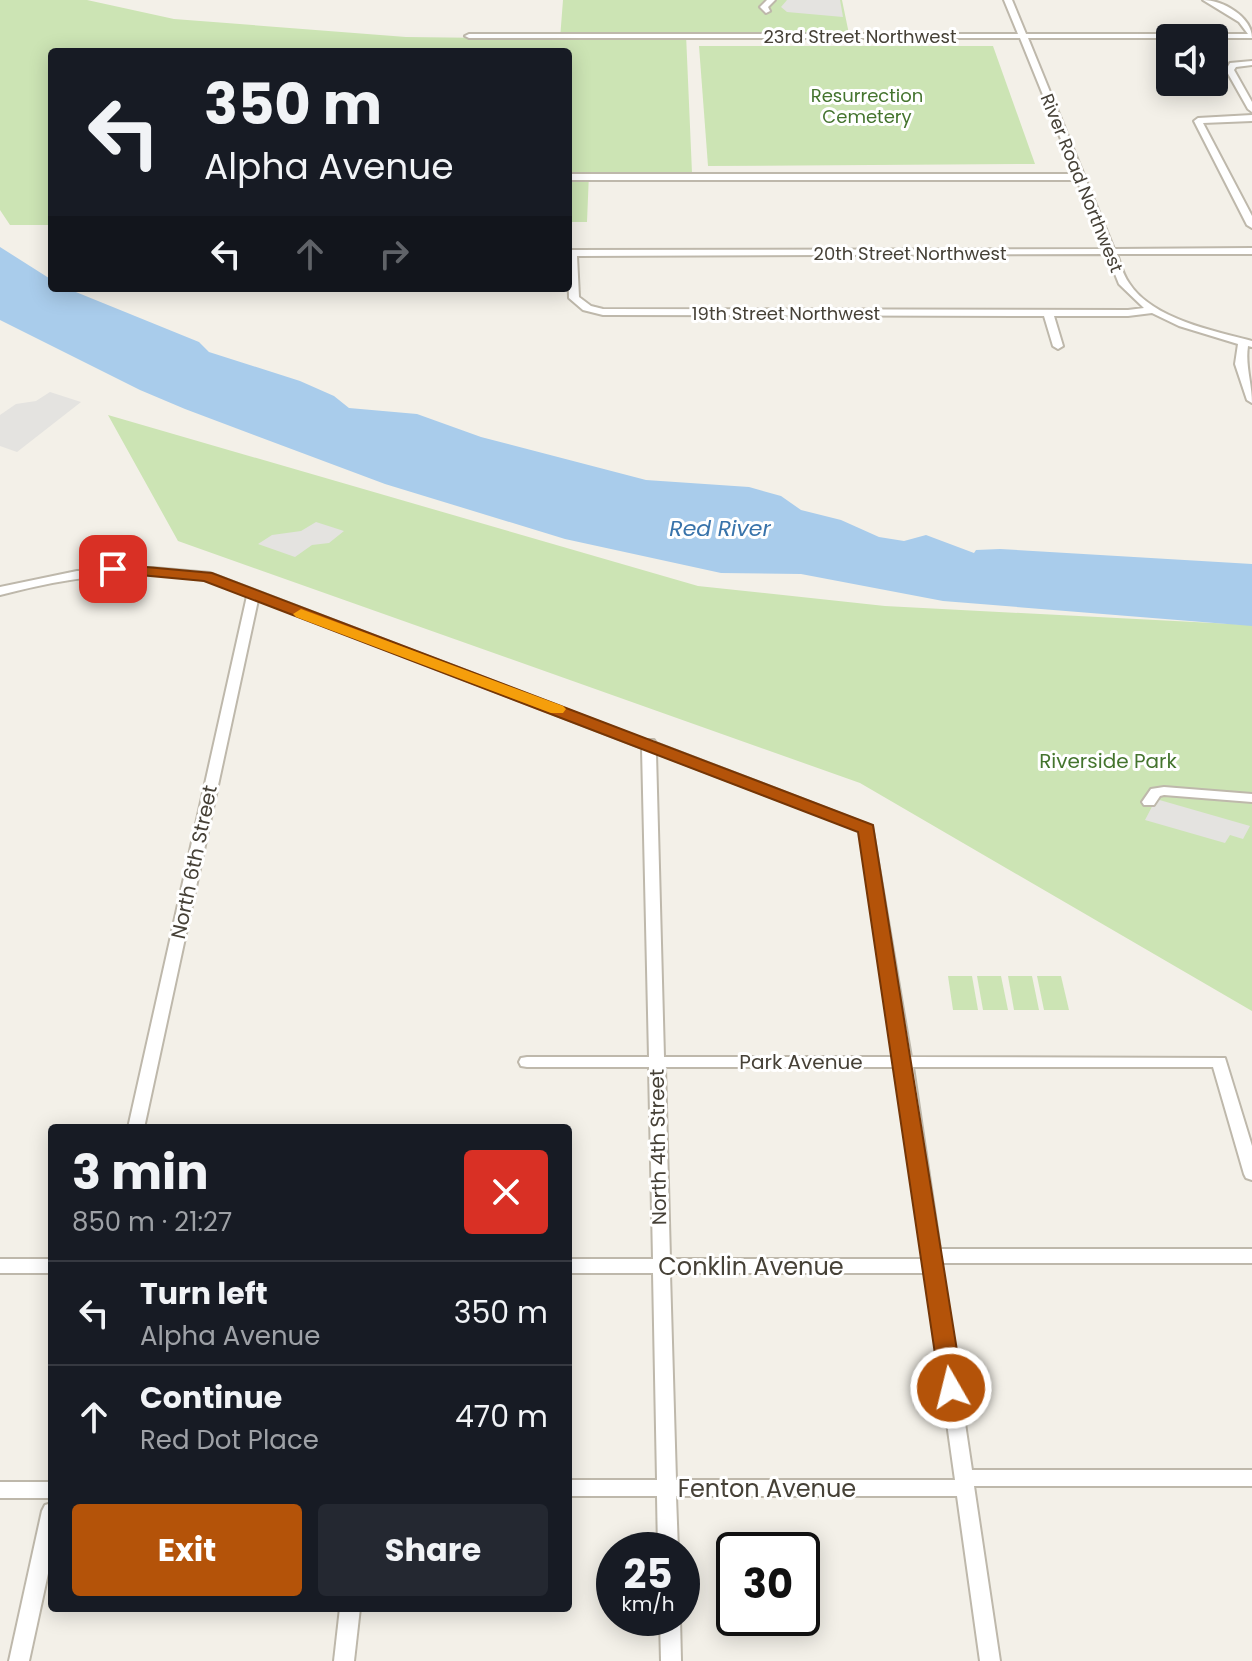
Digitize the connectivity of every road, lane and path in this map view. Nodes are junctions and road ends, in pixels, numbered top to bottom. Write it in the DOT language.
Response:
graph roads {
  1 [pos="771,0"];
  2 [pos="1008,0"];
  3 [pos="1207,0"];
  4 [pos="766,11"];
  5 [pos="1252,34"];
  6 [pos="469,36"];
  7 [pos="1022,36"];
  8 [pos="1252,63"];
  9 [pos="1252,109"];
  10 [pos="1252,118"];
  11 [pos="572,177"];
  12 [pos="662,177"];
  13 [pos="801,177"];
  14 [pos="1079,177"];
  15 [pos="663,193"];
  16 [pos="803,193"];
  17 [pos="1252,225"];
  18 [pos="1252,251"];
  19 [pos="1111,252"];
  20 [pos="572,253"];
  21 [pos="572,276"];
  22 [pos="1153,310"];
  23 [pos="1048,314"];
  24 [pos="1248,343"];
  25 [pos="1058,346"];
  26 [pos="1252,400"];
  27 [pos="0,591"];
  28 [pos="253,596"];
  29 [pos="649,743"];
  30 [pos="1252,798"];
  31 [pos="1149,802"];
  32 [pos="527,1062"];
  33 [pos="904,1062"];
  34 [pos="657,1063"];
  35 [pos="137,1124"];
  36 [pos="1252,1174"];
  37 [pos="1252,1256"];
  38 [pos="933,1261"];
  39 [pos="0,1266"];
  40 [pos="48,1266"];
  41 [pos="572,1266"];
  42 [pos="661,1266"];
  43 [pos="1252,1478"];
  44 [pos="965,1483"];
  45 [pos="572,1488"];
  46 [pos="666,1488"];
  47 [pos="0,1490"];
  48 [pos="48,1490"];
  49 [pos="48,1529"];
  50 [pos="667,1532"];
  51 [pos="350,1612"];
  52 [pos="670,1636"];
  53 [pos="19,1661"];
  54 [pos="344,1661"];
  55 [pos="671,1661"];
  56 [pos="990,1661"];
  1 -- 4 [label="street"];
  2 -- 7 [label="street, River Road Northwest"];
  3 -- 5 [label="street"];
  5 -- 7 [label="street, 23rd Street Northwest"];
  6 -- 7 [label="street, 23rd Street Northwest"];
  7 -- 14 [label="street, River Road Northwest"];
  8 -- 9 [label="street"];
  10 -- 17 [label="street"];
  11 -- 12 [label="street"];
  12 -- 13 [label="street"];
  12 -- 15 [label="street"];
  13 -- 14 [label="street"];
  13 -- 16 [label="street"];
  14 -- 19 [label="street, River Road Northwest"];
  18 -- 19 [label="street, 20th Street Northwest"];
  19 -- 20 [label="street, 20th Street Northwest"];
  19 -- 22 [label="street, River Road Northwest"];
  21 -- 23 [label="street, 19th Street Northwest"];
  22 -- 23 [label="street, 19th Street Northwest"];
  22 -- 24 [label="street, River Road Northwest"];
  23 -- 25 [label="street"];
  24 -- 26 [label="street"];
  27 -- 28 [label="street"];
  28 -- 29 [label="street"];
  28 -- 35 [label="street, North 6th Street"];
  29 -- 33 [label="street"];
  29 -- 34 [label="street, North 4th Street"];
  30 -- 31 [label="street"];
  32 -- 34 [label="street, Park Avenue"];
  33 -- 34 [label="street, Park Avenue"];
  33 -- 36 [label="street, Park Avenue"];
  33 -- 38 [label="street"];
  34 -- 42 [label="street, North 4th Street"];
  37 -- 38 [label="street, Conklin Avenue"];
  38 -- 42 [label="street, Conklin Avenue"];
  38 -- 44 [label="street"];
  39 -- 40 [label="street"];
  41 -- 42 [label="street, Conklin Avenue"];
  42 -- 46 [label="street, North 4th Street"];
  43 -- 44 [label="street, Fenton Avenue"];
  44 -- 46 [label="street, Fenton Avenue"];
  44 -- 56 [label="street"];
  45 -- 46 [label="street, Fenton Avenue"];
  46 -- 50 [label="street, North 4th Street"];
  47 -- 48 [label="street"];
  49 -- 53 [label="street"];
  51 -- 54 [label="street"];
  52 -- 55 [label="street"];
}
